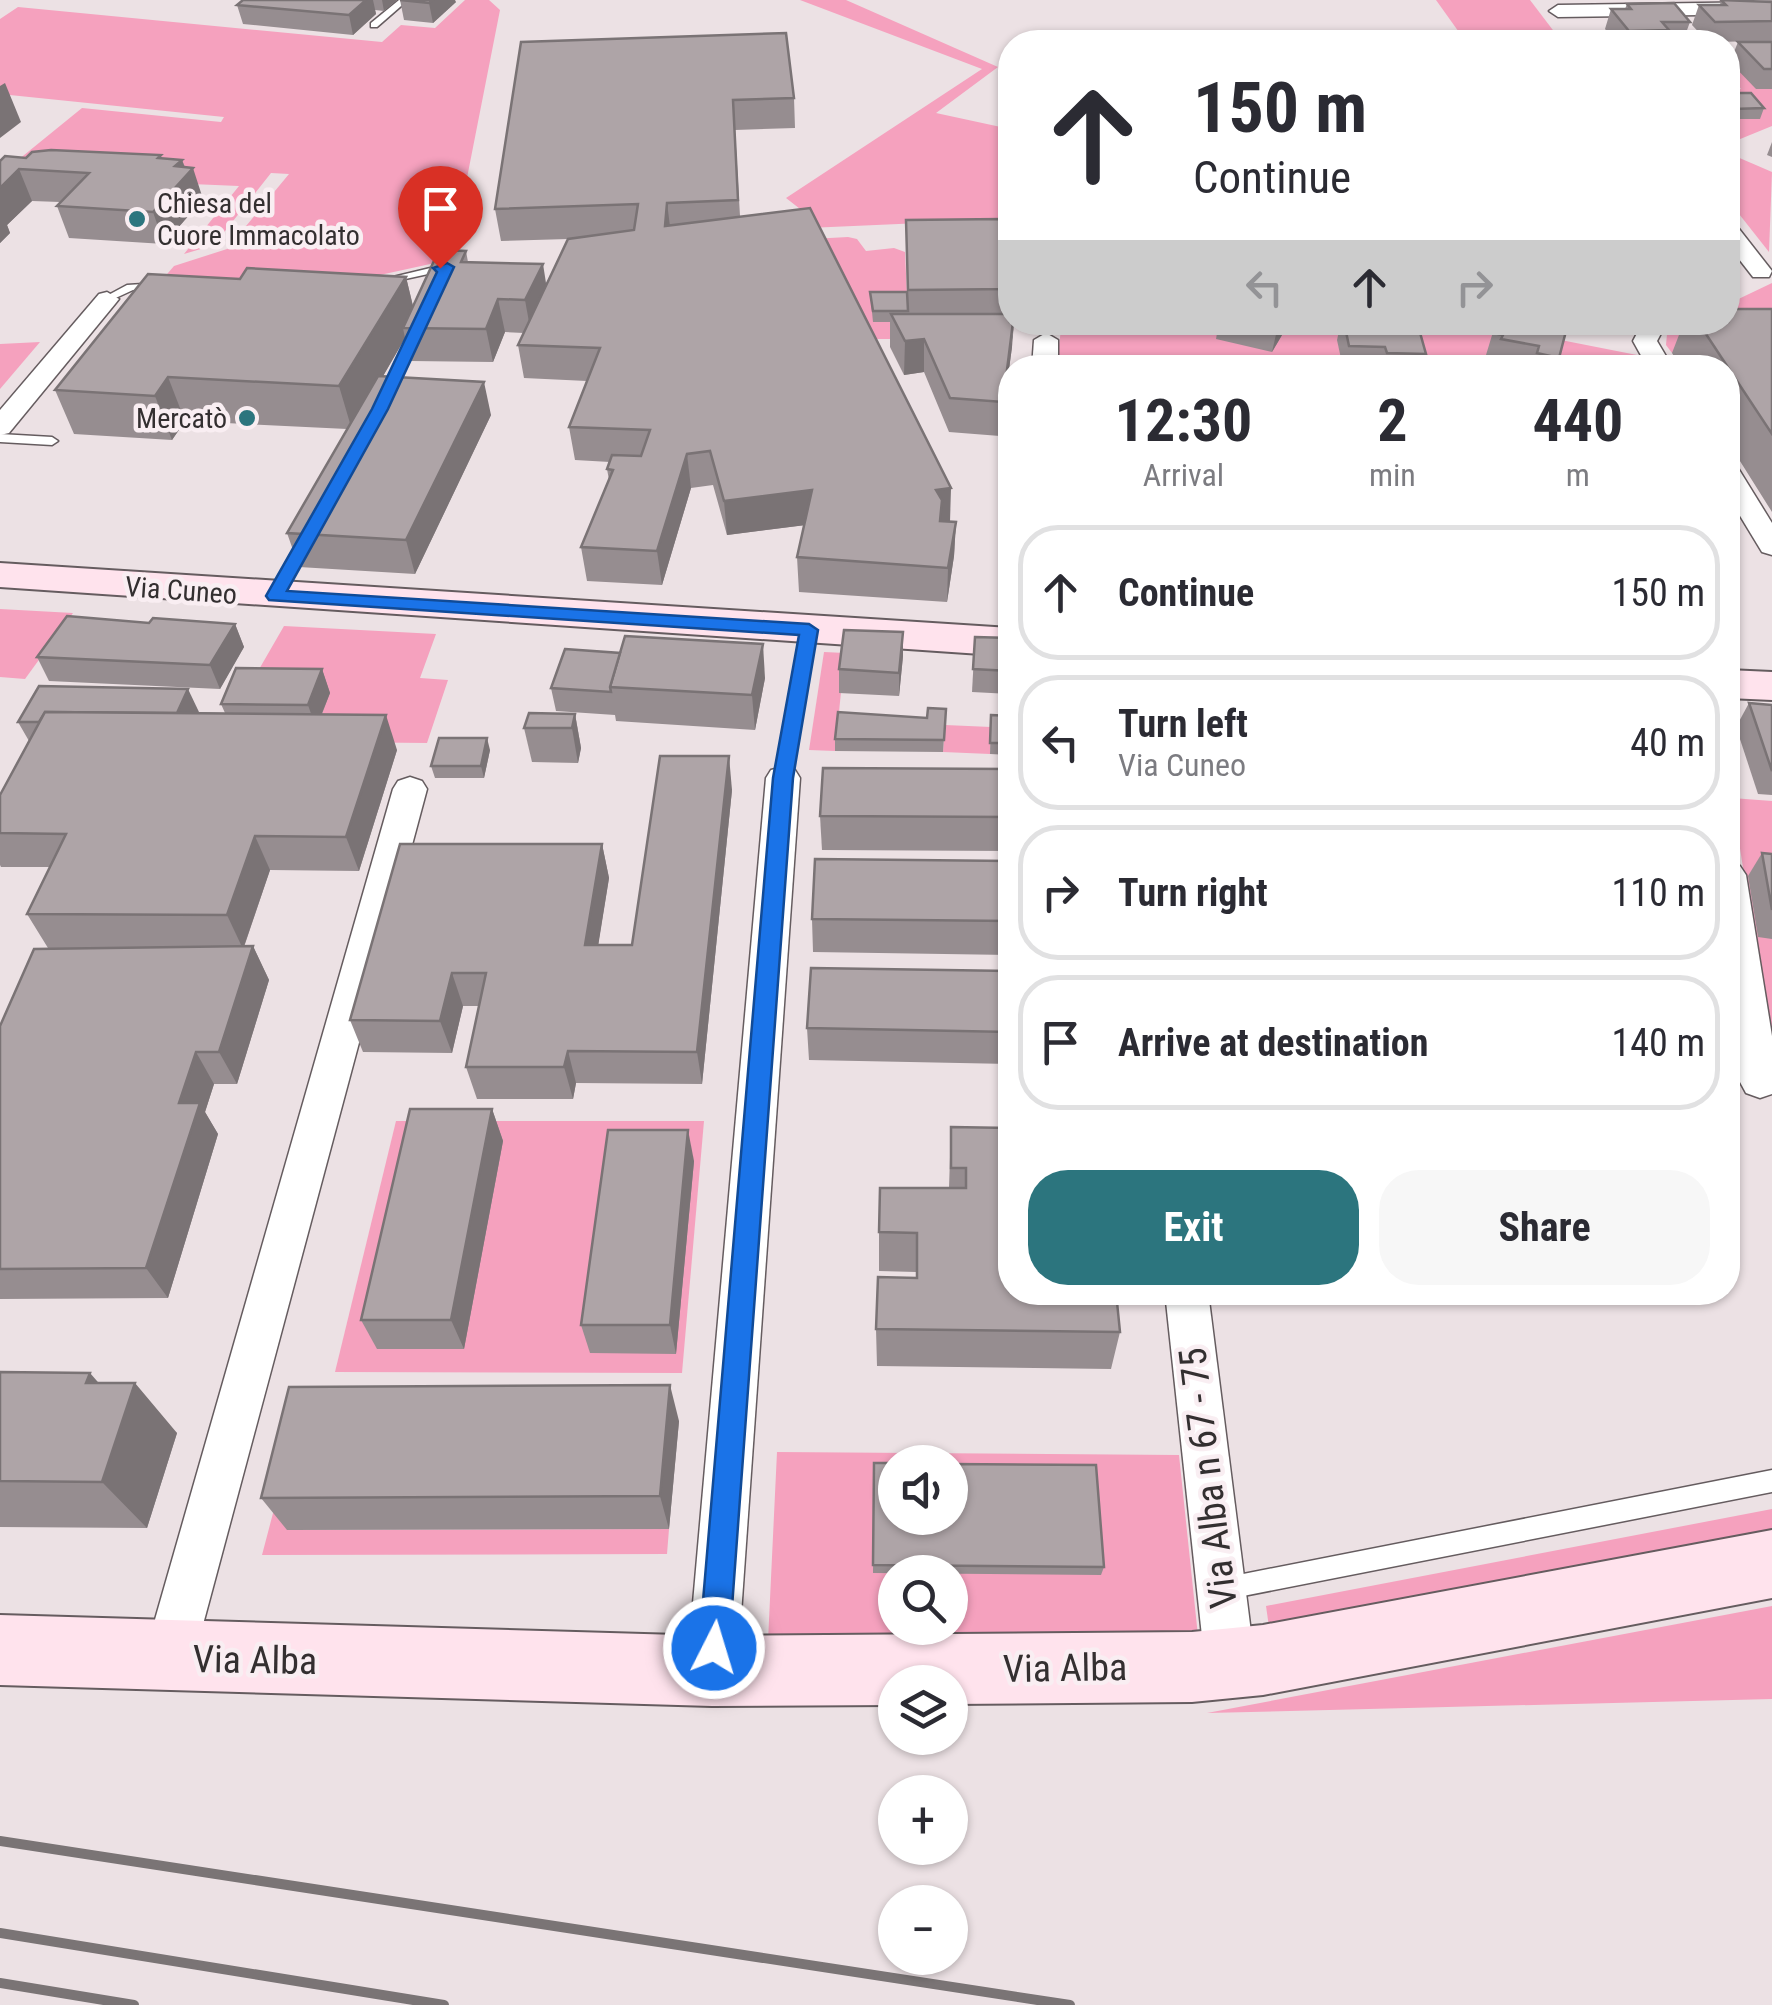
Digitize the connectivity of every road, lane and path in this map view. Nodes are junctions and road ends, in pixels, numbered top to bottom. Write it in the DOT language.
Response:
graph roads {
  1 [pos="404,0"];
  2 [pos="1772,8"];
  3 [pos="1559,13"];
  4 [pos="374,25"];
  5 [pos="1740,247"];
  6 [pos="1759,273"];
  7 [pos="370,284"];
  8 [pos="438,285"];
  9 [pos="182,287"];
  10 [pos="108,299"];
  11 [pos="422,320"];
  12 [pos="1046,340"];
  13 [pos="1045,355"];
  14 [pos="380,409"];
  15 [pos="0,428"];
  16 [pos="0,438"];
  17 [pos="52,441"];
  18 [pos="1740,494"];
  19 [pos="312,530"];
  20 [pos="1772,546"];
  21 [pos="3,578"];
  22 [pos="275,596"];
  23 [pos="809,630"];
  24 [pos="998,641"];
  25 [pos="1740,685"];
  26 [pos="1772,686"];
  27 [pos="783,778"];
  28 [pos="410,789"];
  29 [pos="1740,953"];
  30 [pos="1760,1082"];
  31 [pos="1188,1305"];
  32 [pos="1772,1482"];
  33 [pos="1772,1564"];
  34 [pos="1222,1590"];
  35 [pos="0,1650"];
  36 [pos="169,1658"];
  37 [pos="1230,1664"];
  38 [pos="712,1671"];
  1 -- 4 [label="lane"];
  2 -- 3 [label="street"];
  5 -- 6 [label="street"];
  7 -- 8 [label="lane"];
  9 -- 10 [label="lane"];
  10 -- 15 [label="street"];
  11 -- 14 [label="lane"];
  12 -- 13 [label="street"];
  16 -- 17 [label="lane"];
  18 -- 20 [label="street"];
  19 -- 22 [label="lane"];
  21 -- 22 [label="street, Via Cuneo"];
  22 -- 23 [label="street, Via Cuneo"];
  23 -- 24 [label="street, Via Cuneo"];
  23 -- 27 [label="lane"];
  25 -- 26 [label="street"];
  27 -- 38 [label="street"];
  28 -- 36 [label="street, Via Alba"];
  29 -- 30 [label="street"];
  31 -- 34 [label="street, Via Alba n 67 - 75"];
  32 -- 34 [label="lane"];
  33 -- 37 [label="street, Via Alba"];
  34 -- 37 [label="street, Via Alba n 67 - 75"];
  35 -- 36 [label="street, Via Alba"];
  36 -- 38 [label="street, Via Alba"];
  37 -- 38 [label="street, Via Alba"];
}
